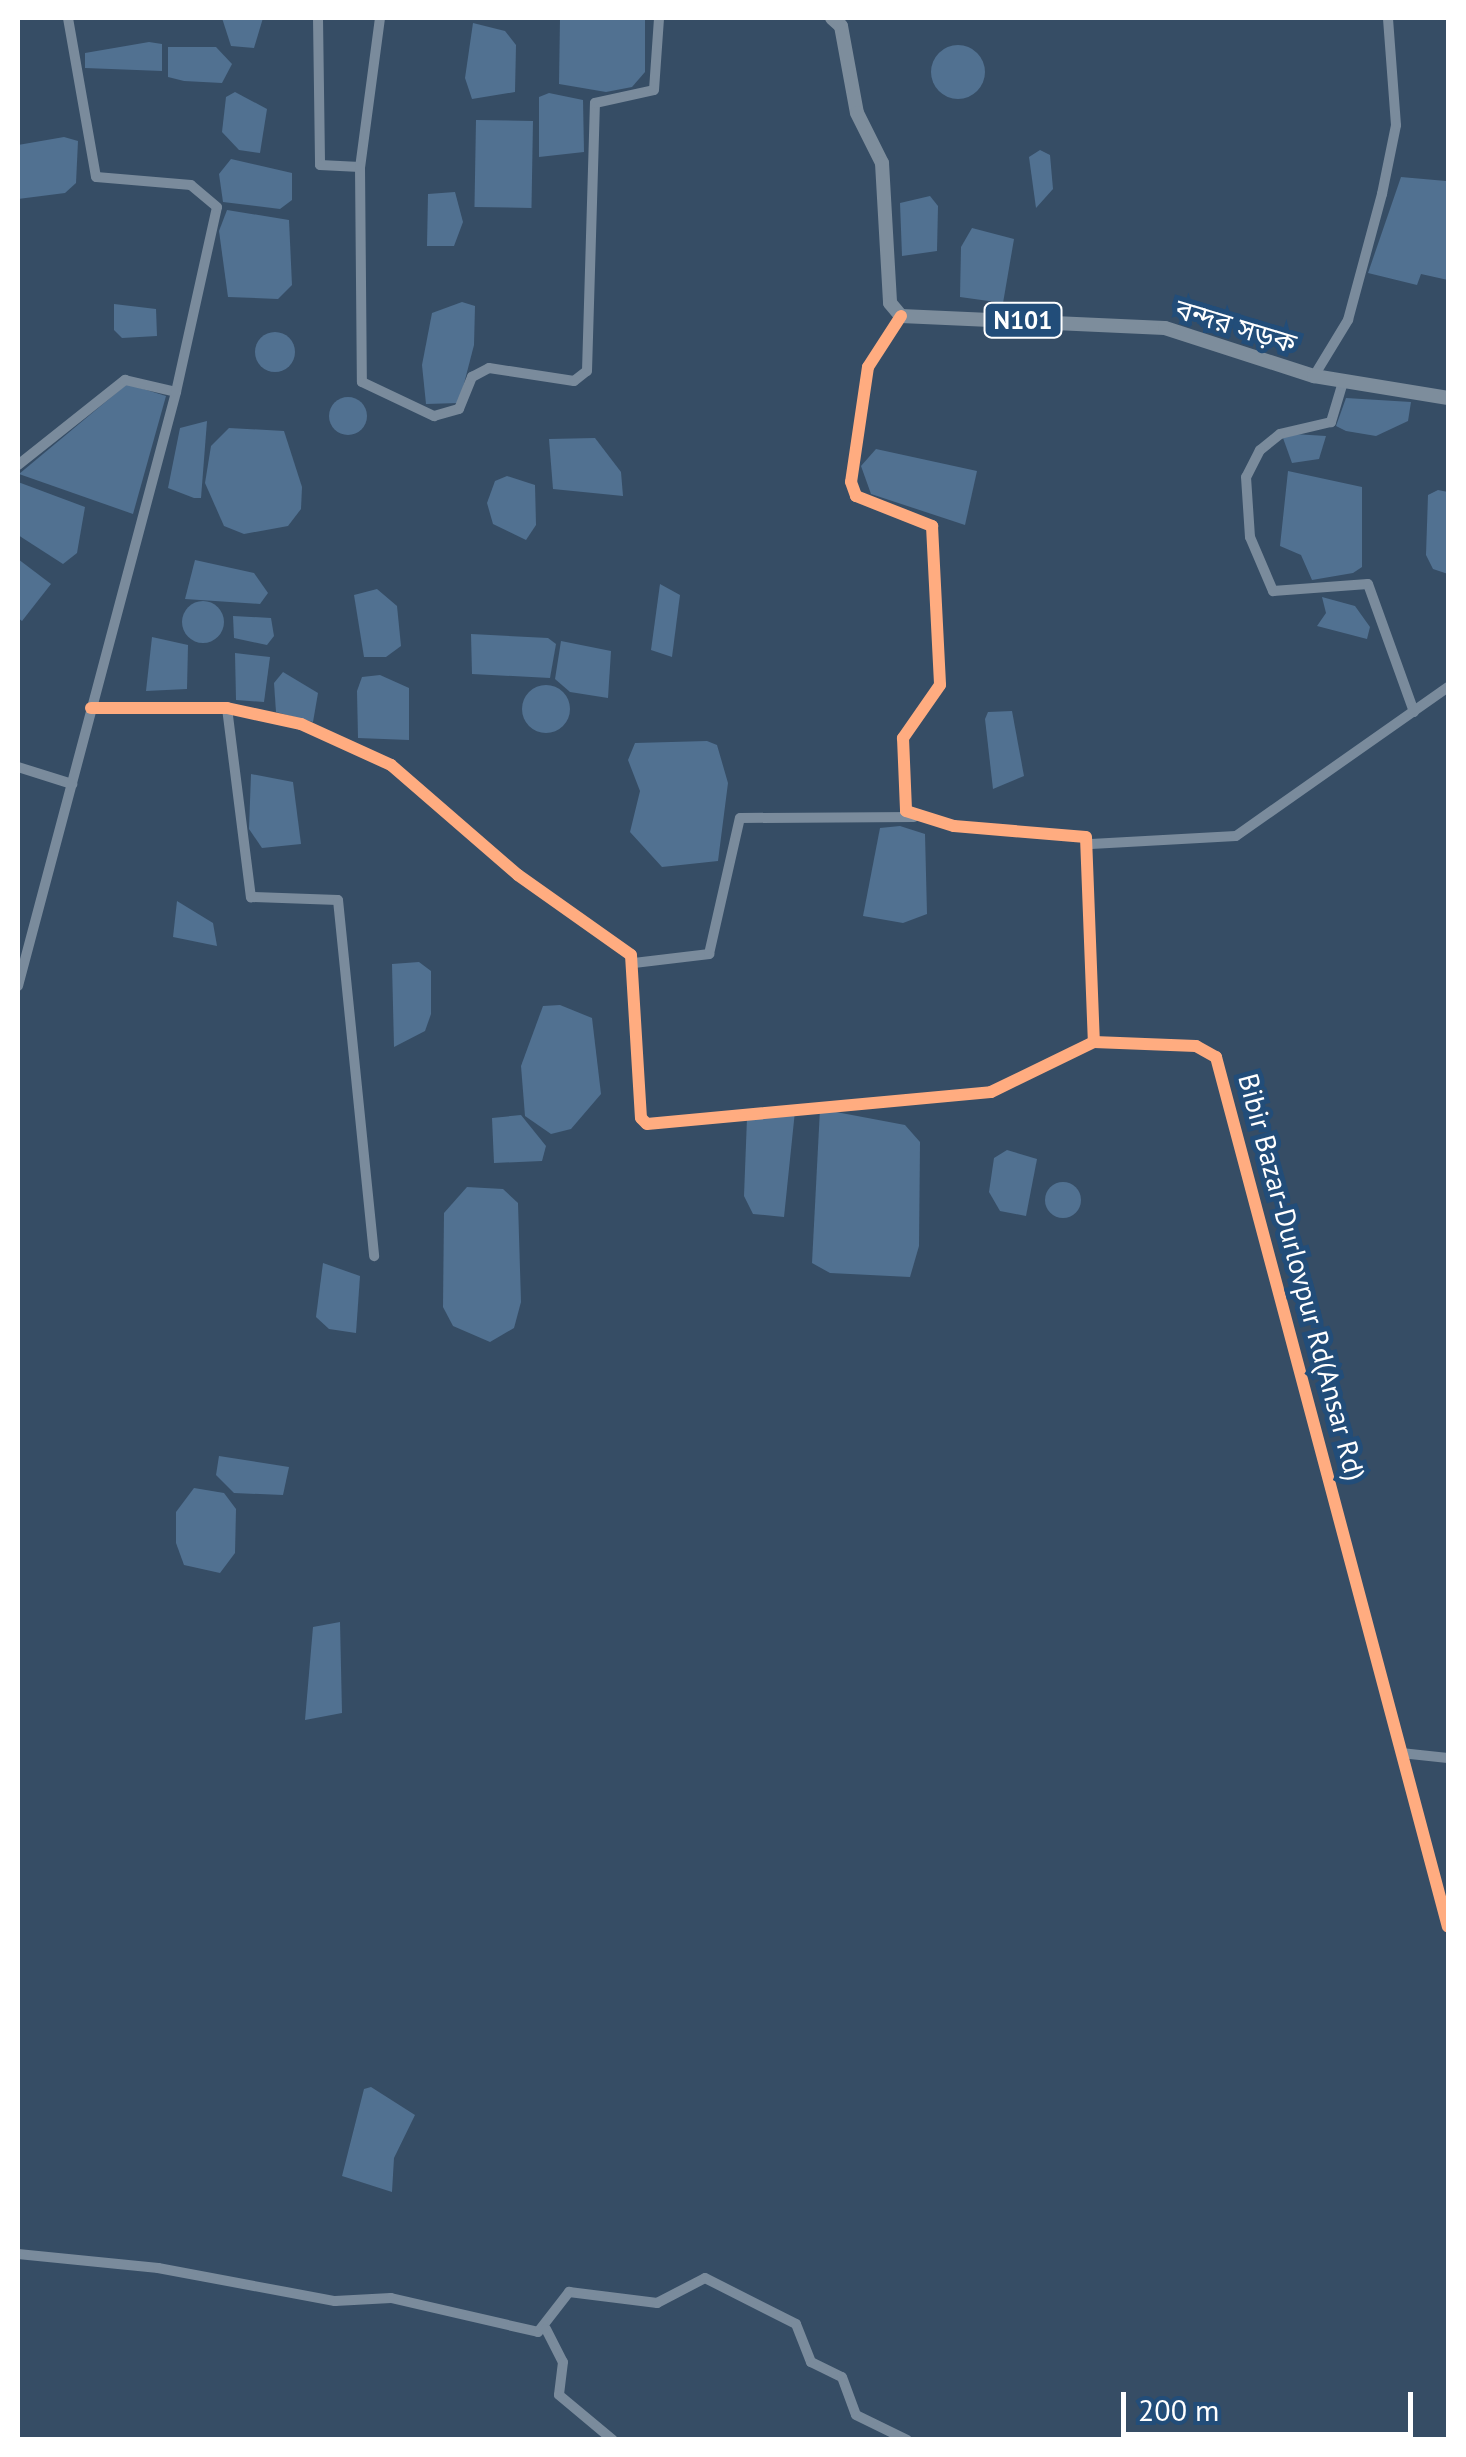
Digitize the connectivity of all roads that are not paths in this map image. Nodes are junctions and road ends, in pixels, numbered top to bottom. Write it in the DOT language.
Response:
graph roads {
  1 [pos="68,18"];
  2 [pos="318,18"];
  3 [pos="380,18"];
  4 [pos="659,18"];
  5 [pos="1388,18"];
  6 [pos="838,21"];
  7 [pos="360,167"];
  8 [pos="901,316"];
  9 [pos="1314,376"];
  10 [pos="1343,382"];
  11 [pos="176,392"];
  12 [pos="1448,398"];
  13 [pos="18,465"];
  14 [pos="1448,688"];
  15 [pos="91,708"];
  16 [pos="227,708"];
  17 [pos="1414,712"];
  18 [pos="18,767"];
  19 [pos="72,784"];
  20 [pos="914,816"];
  21 [pos="1091,844"];
  22 [pos="634,962"];
  23 [pos="18,986"];
  24 [pos="1094,1042"];
  25 [pos="374,1256"];
  26 [pos="1401,1753"];
  27 [pos="1448,1758"];
  28 [pos="1448,1926"];
  29 [pos="18,2254"];
  30 [pos="546,2328"];
  31 [pos="614,2440"];
  32 [pos="907,2440"];
  1 -- 11 [label="street"];
  2 -- 7 [label="street"];
  3 -- 7 [label="street"];
  4 -- 7 [label="street"];
  5 -- 9 [label="street"];
  6 -- 8 [label="highway"];
  8 -- 9 [label="highway, বন্দর সড়ক / N101"];
  8 -- 20 [label="street"];
  9 -- 10 [label="highway, বন্দর সড়ক / N101"];
  10 -- 12 [label="highway, বন্দর সড়ক / N101"];
  10 -- 17 [label="street"];
  11 -- 13 [label="street"];
  11 -- 15 [label="street"];
  14 -- 17 [label="street"];
  15 -- 16 [label="street"];
  15 -- 19 [label="street"];
  16 -- 22 [label="street"];
  16 -- 25 [label="street"];
  17 -- 21 [label="street"];
  18 -- 19 [label="street"];
  19 -- 23 [label="street"];
  20 -- 21 [label="street"];
  20 -- 22 [label="street"];
  21 -- 24 [label="street"];
  22 -- 24 [label="street"];
  24 -- 26 [label="street, Bibir Bazar-Durlovpur Rd(Ansar Rd)"];
  26 -- 27 [label="street"];
  26 -- 28 [label="street, Bibir Bazar-Durlovpur Rd(Ansar Rd)"];
  29 -- 30 [label="street"];
  30 -- 31 [label="street"];
  30 -- 32 [label="street"];
}
